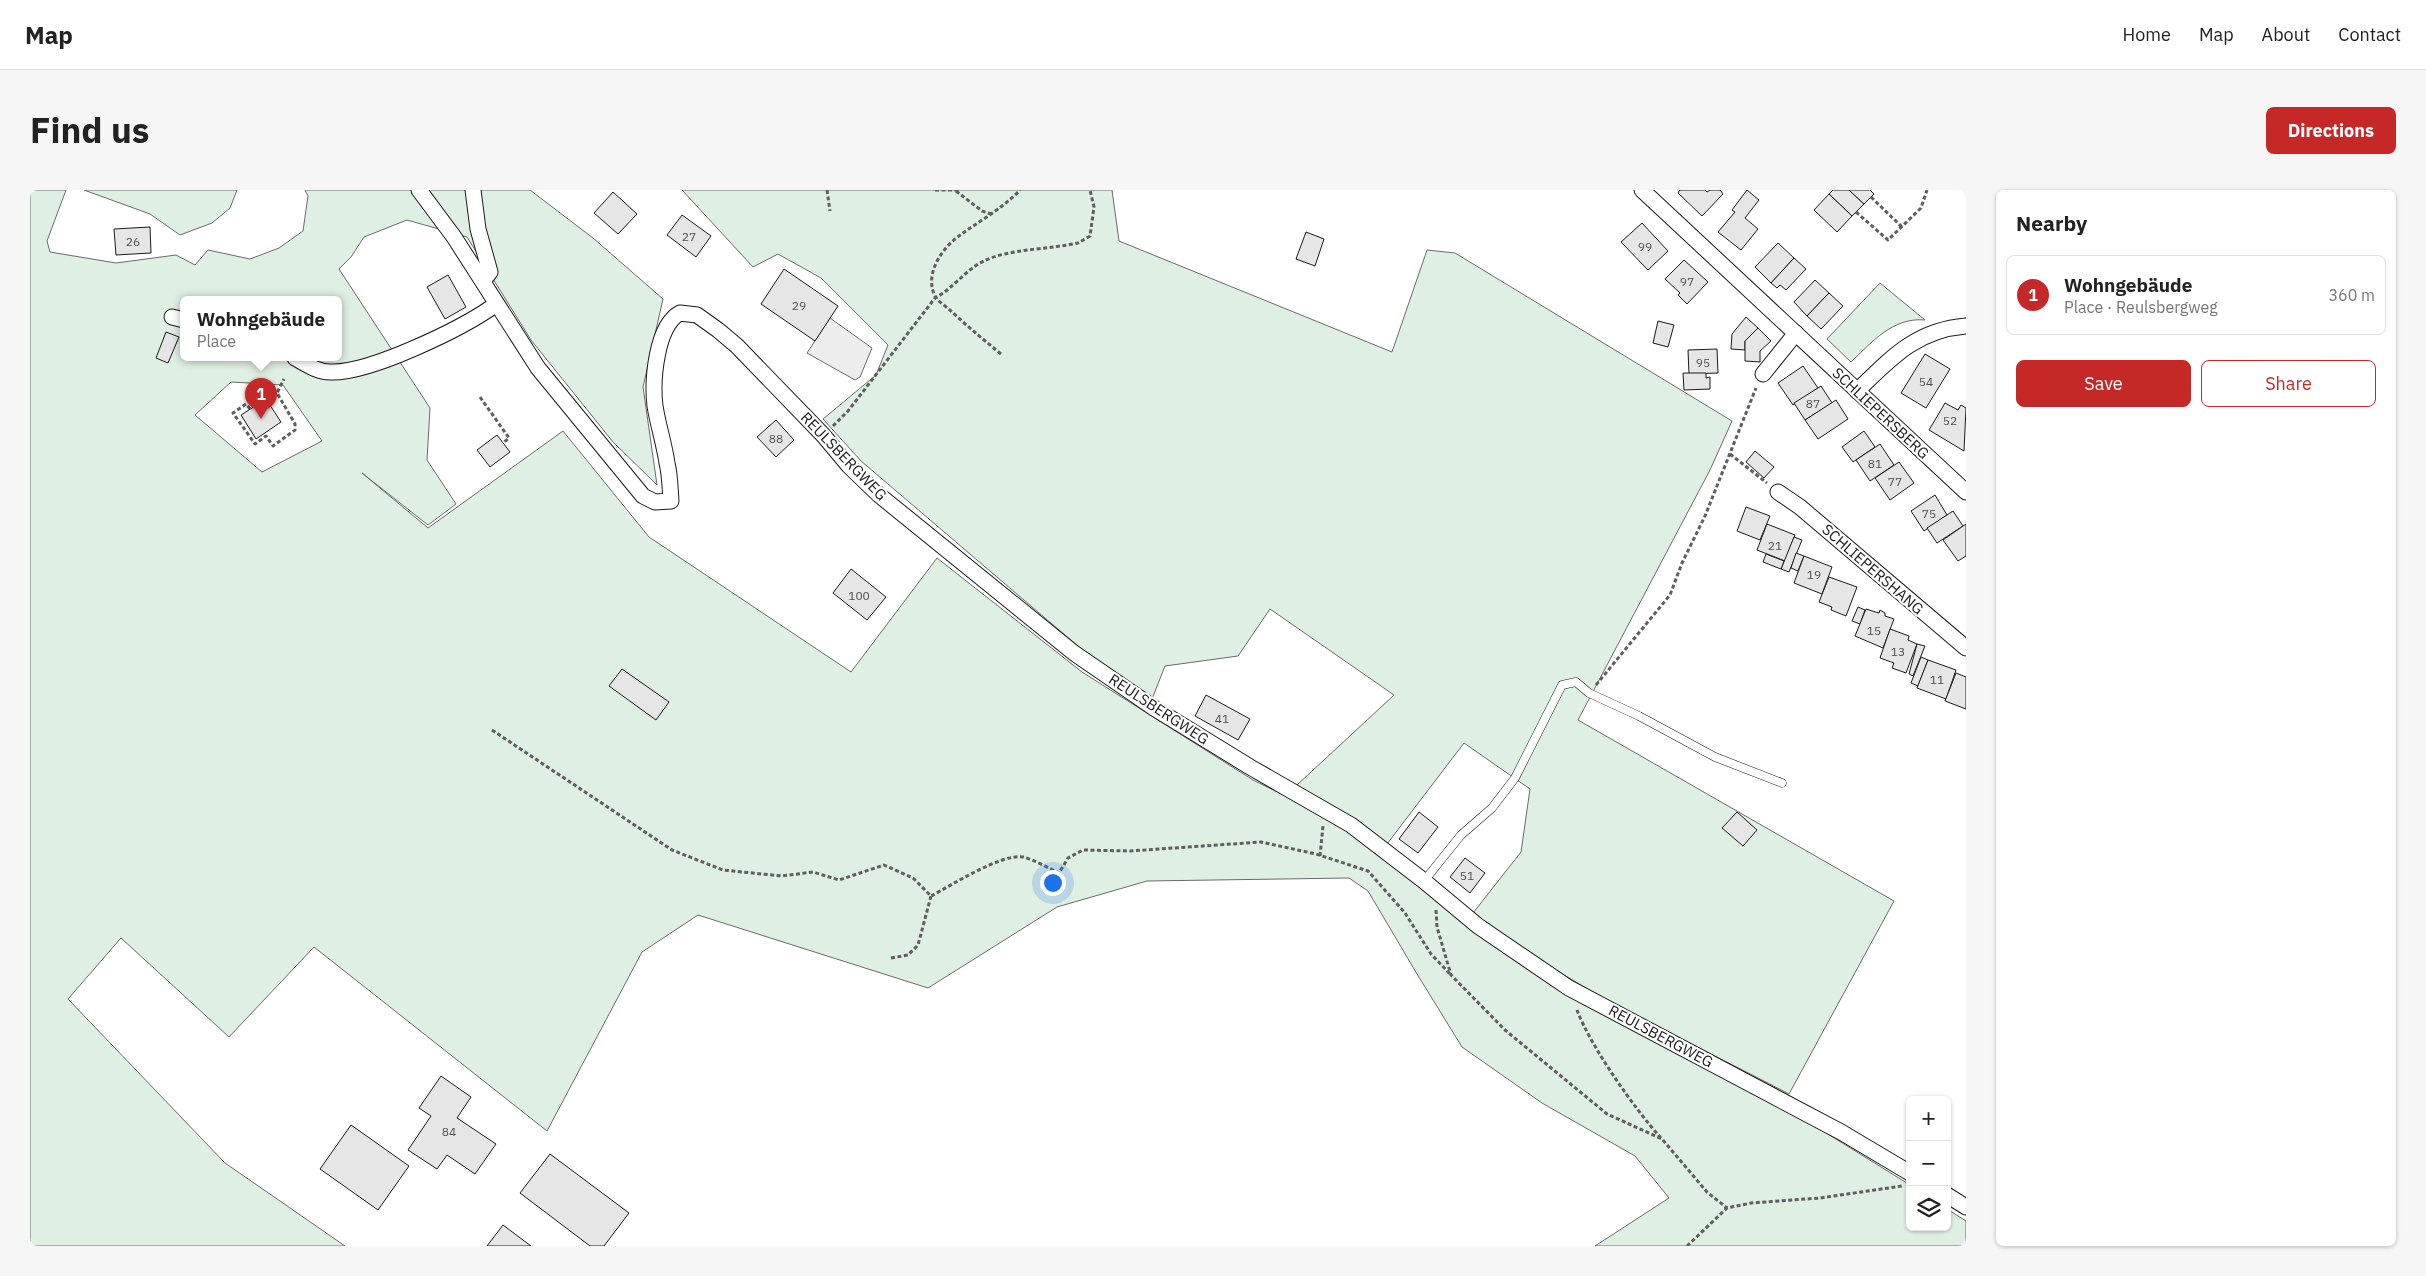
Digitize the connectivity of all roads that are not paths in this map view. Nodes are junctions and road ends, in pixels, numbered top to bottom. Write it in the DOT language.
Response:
graph roads {
  1 [pos="418,190"];
  2 [pos="473,190"];
  3 [pos="1642,190"];
  4 [pos="482,281"];
  5 [pos="495,305"];
  6 [pos="1966,326"];
  7 [pos="1796,333"];
  8 [pos="301,361"];
  9 [pos="1763,374"];
  10 [pos="1857,391"];
  11 [pos="1778,492"];
  12 [pos="1966,492"];
  13 [pos="1966,648"];
  14 [pos="1782,783"];
  15 [pos="1424,881"];
  16 [pos="1906,1170"];
  17 [pos="1951,1198"];
  18 [pos="1966,1207"];
  1 -- 4 [label="street, REULSBERGWEG"];
  2 -- 4 [label="street"];
  3 -- 7 [label="street, SCHLIEPERSBERG"];
  4 -- 5 [label="street, REULSBERGWEG"];
  5 -- 8 [label="street"];
  5 -- 15 [label="street, REULSBERGWEG"];
  6 -- 10 [label="street"];
  7 -- 9 [label="street"];
  7 -- 10 [label="street, SCHLIEPERSBERG"];
  10 -- 12 [label="street, SCHLIEPERSBERG"];
  11 -- 13 [label="street, SCHLIEPERSHANG"];
  14 -- 15 [label="lane"];
  15 -- 16 [label="street, REULSBERGWEG"];
  17 -- 18 [label="street"];
}
